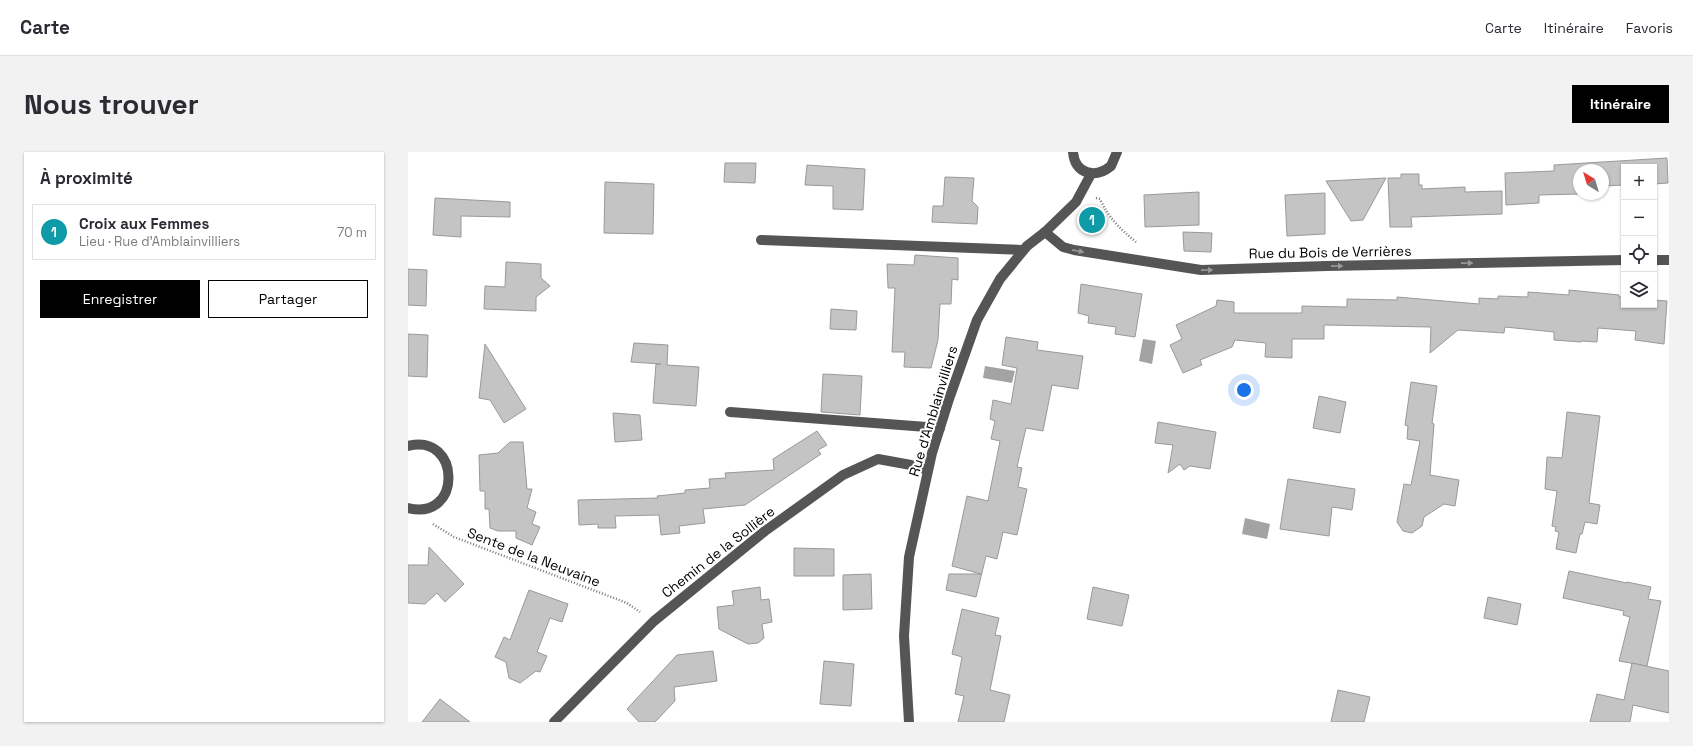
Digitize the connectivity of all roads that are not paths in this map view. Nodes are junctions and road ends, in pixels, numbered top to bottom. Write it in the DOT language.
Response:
graph roads {
  1 [pos="1073,152"];
  2 [pos="1117,152"];
  3 [pos="1091,174"];
  4 [pos="1045,232"];
  5 [pos="761,240"];
  6 [pos="1023,250"];
  7 [pos="1621,260"];
  8 [pos="1657,260"];
  9 [pos="1669,260"];
  10 [pos="730,412"];
  11 [pos="940,428"];
  12 [pos="408,446"];
  13 [pos="928,470"];
  14 [pos="409,509"];
  15 [pos="554,722"];
  16 [pos="909,722"];
  1 -- 3 [label="street"];
  2 -- 3 [label="street"];
  3 -- 4 [label="street, Rue d'Amblainvilliers"];
  4 -- 6 [label="street, Rue d'Amblainvilliers"];
  4 -- 7 [label="street, Rue du Bois de Verrières, one-way"];
  5 -- 6 [label="street"];
  6 -- 11 [label="street, Rue d'Amblainvilliers"];
  8 -- 9 [label="street"];
  10 -- 11 [label="street"];
  11 -- 13 [label="street, Rue d'Amblainvilliers"];
  12 -- 14 [label="street"];
  13 -- 15 [label="street, Chemin de la Sollière"];
  13 -- 16 [label="street, Rue d'Amblainvilliers"];
}
